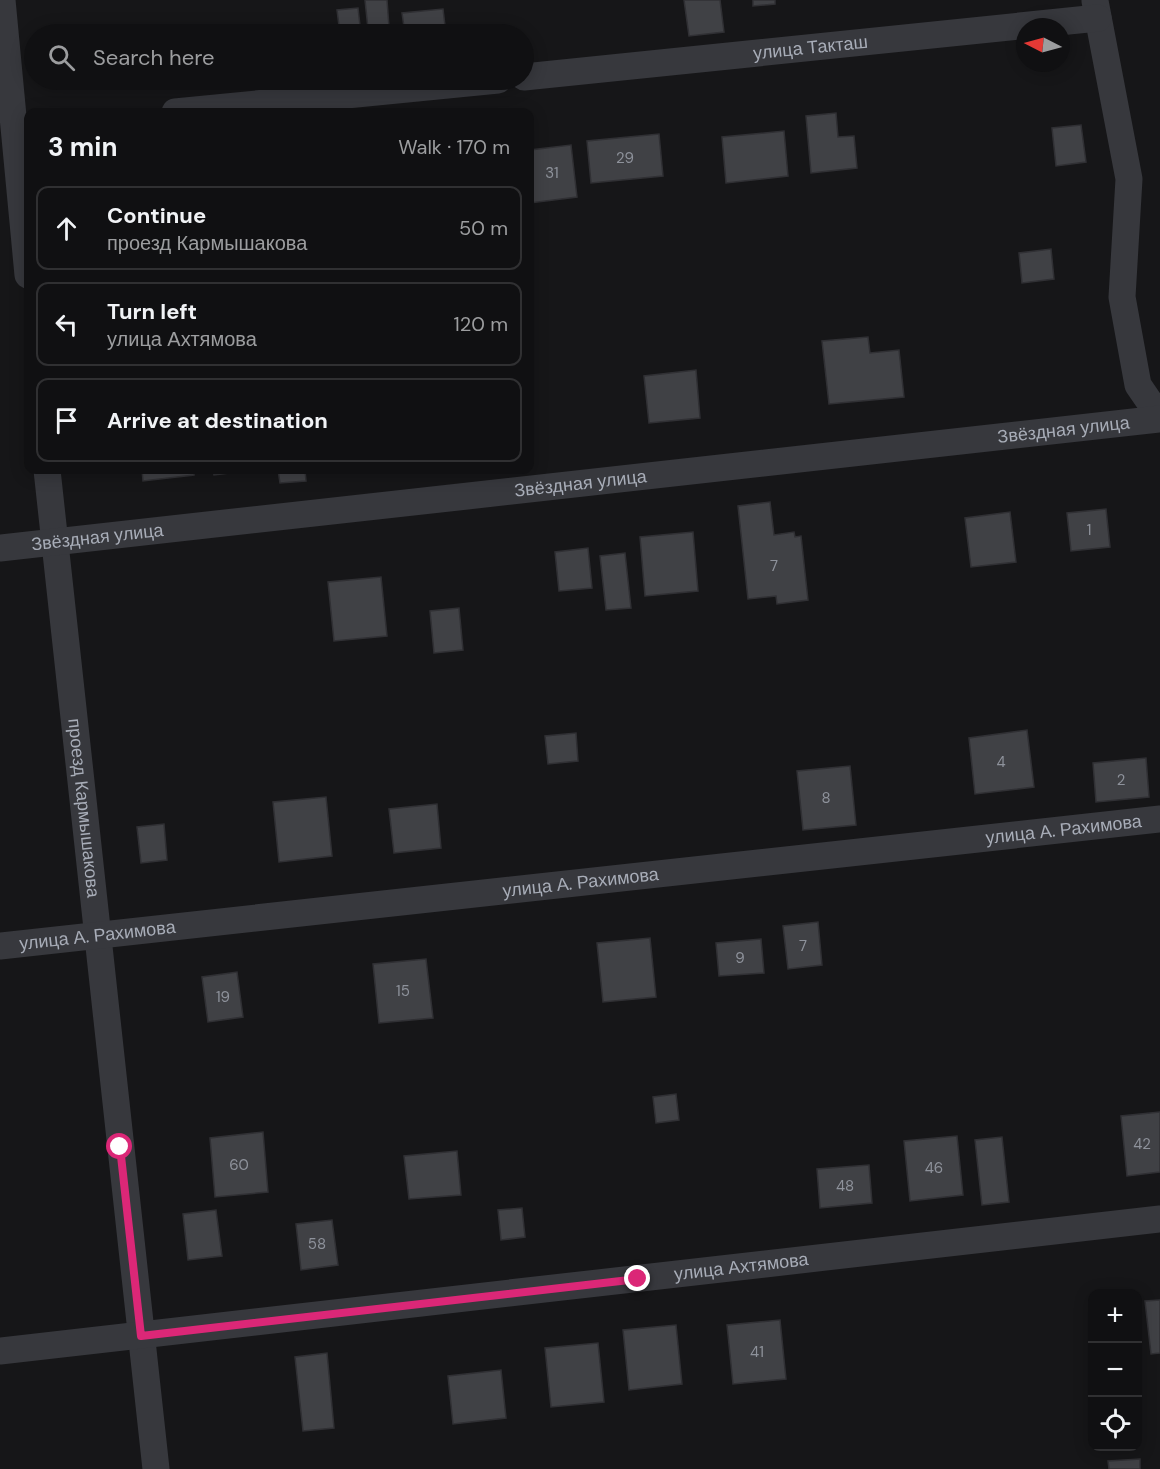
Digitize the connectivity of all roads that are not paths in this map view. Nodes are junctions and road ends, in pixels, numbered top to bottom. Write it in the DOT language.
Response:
graph roads {
  1 [pos="2,0"];
  2 [pos="1096,9"];
  3 [pos="534,76"];
  4 [pos="397,90"];
  5 [pos="215,108"];
  6 [pos="14,129"];
  7 [pos="24,233"];
  8 [pos="1160,418"];
  9 [pos="47,474"];
  10 [pos="54,541"];
  11 [pos="0,548"];
  12 [pos="1160,819"];
  13 [pos="98,934"];
  14 [pos="0,946"];
  15 [pos="1160,1220"];
  16 [pos="141,1336"];
  17 [pos="0,1351"];
  18 [pos="156,1469"];
  1 -- 6 [label="street"];
  2 -- 3 [label="street, улица Такташ"];
  2 -- 8 [label="street"];
  4 -- 5 [label="street"];
  6 -- 7 [label="street"];
  8 -- 10 [label="street, Звёздная улица"];
  9 -- 10 [label="street, проезд Кармышакова"];
  10 -- 11 [label="street, Звёздная улица"];
  10 -- 13 [label="street, проезд Кармышакова"];
  12 -- 13 [label="street, улица А. Рахимова"];
  13 -- 14 [label="street, улица А. Рахимова"];
  13 -- 16 [label="street, проезд Кармышакова"];
  15 -- 16 [label="street, улица Ахтямова"];
  16 -- 17 [label="street, улица Ахтямова"];
  16 -- 18 [label="street, проезд Кармышакова"];
}
